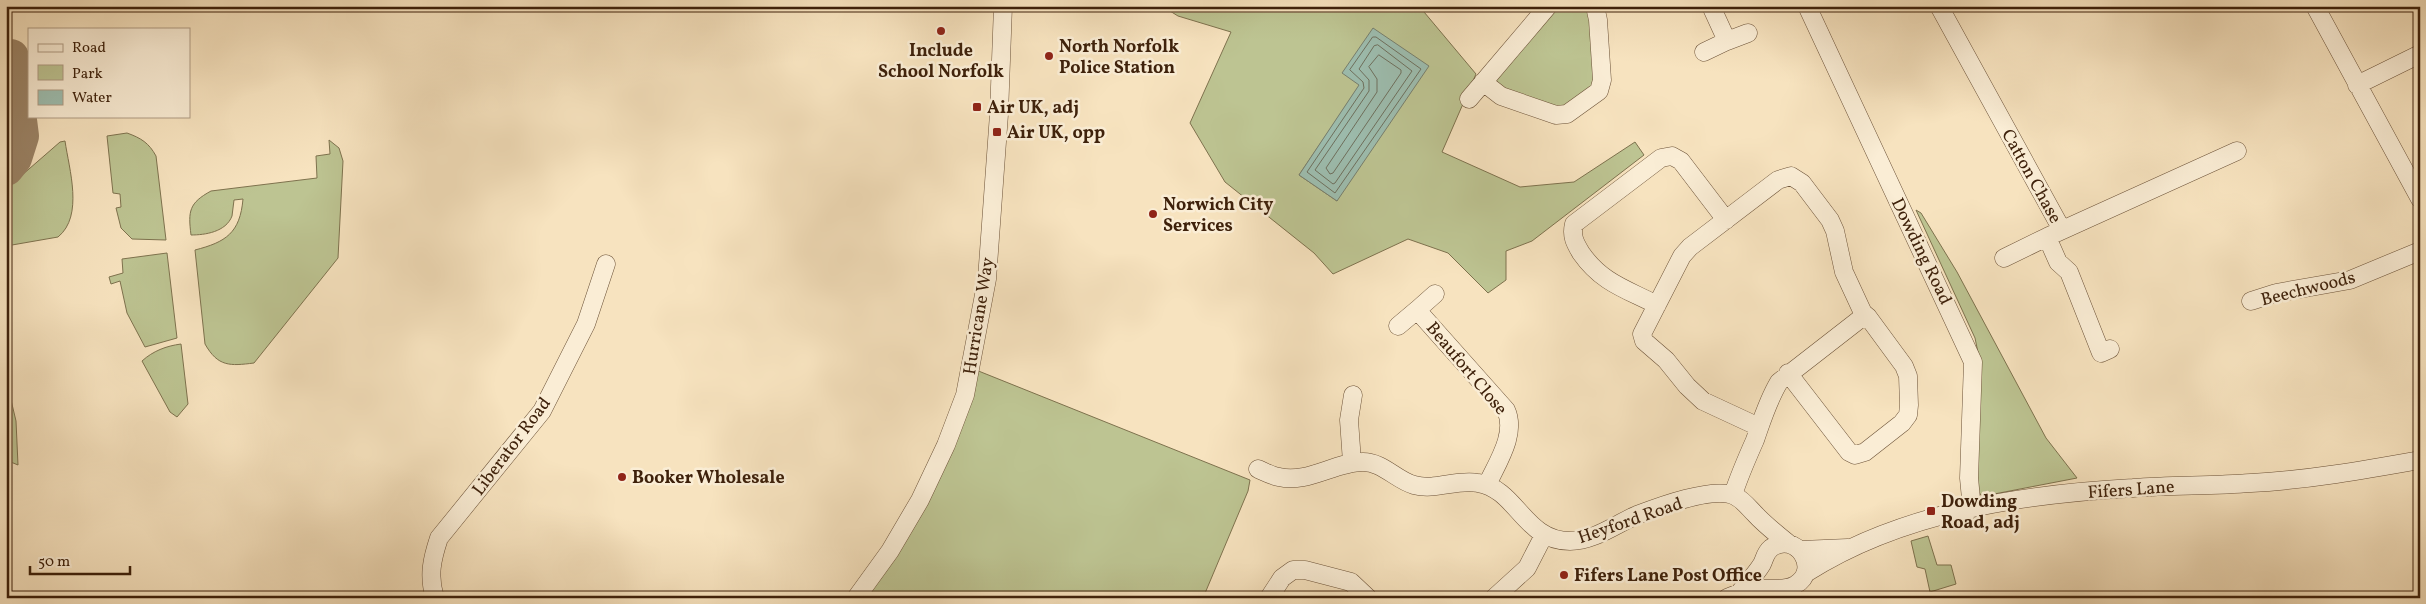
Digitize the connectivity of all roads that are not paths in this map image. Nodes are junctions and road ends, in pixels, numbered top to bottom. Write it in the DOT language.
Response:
graph roads {
  1 [pos="1003,6"];
  2 [pos="1548,6"];
  3 [pos="1595,6"];
  4 [pos="1711,6"];
  5 [pos="1807,6"];
  6 [pos="1939,6"];
  7 [pos="2315,6"];
  8 [pos="1748,33"];
  9 [pos="1727,41"];
  10 [pos="1704,52"];
  11 [pos="2420,54"];
  12 [pos="1483,82"];
  13 [pos="2357,85"];
  14 [pos="1469,99"];
  15 [pos="2237,151"];
  16 [pos="2420,199"];
  17 [pos="1726,220"];
  18 [pos="2055,234"];
  19 [pos="2420,250"];
  20 [pos="2004,258"];
  21 [pos="606,264"];
  22 [pos="1435,294"];
  23 [pos="2251,302"];
  24 [pos="1657,305"];
  25 [pos="1416,310"];
  26 [pos="1863,313"];
  27 [pos="1398,326"];
  28 [pos="2100,353"];
  29 [pos="1788,373"];
  30 [pos="1353,394"];
  31 [pos="1759,427"];
  32 [pos="2420,460"];
  33 [pos="1352,462"];
  34 [pos="1258,469"];
  35 [pos="1487,485"];
  36 [pos="1733,495"];
  37 [pos="1972,509"];
  38 [pos="1755,514"];
  39 [pos="1544,535"];
  40 [pos="1795,547"];
  41 [pos="1849,548"];
  42 [pos="1764,558"];
  43 [pos="1794,588"];
  44 [pos="1734,595"];
  45 [pos="435,598"];
  46 [pos="856,598"];
  47 [pos="1269,598"];
  48 [pos="1368,598"];
  49 [pos="1494,598"];
  1 -- 46 [label="street, Hurricane Way"];
  2 -- 12 [label="street"];
  3 -- 12 [label="street"];
  4 -- 9 [label="street"];
  5 -- 37 [label="street, Dowding Road"];
  6 -- 18 [label="street, Catton Chase"];
  7 -- 13 [label="street"];
  8 -- 9 [label="street"];
  9 -- 10 [label="street"];
  11 -- 13 [label="street"];
  12 -- 14 [label="street"];
  13 -- 16 [label="street"];
  15 -- 18 [label="street, Catton Chase"];
  17 -- 24 [label="street"];
  17 -- 24 [label="street"];
  17 -- 26 [label="street"];
  18 -- 20 [label="street, Catton Chase"];
  18 -- 28 [label="street"];
  19 -- 23 [label="street, Beechwoods"];
  21 -- 45 [label="street, Liberator Road"];
  22 -- 25 [label="street, Beaufort Close"];
  24 -- 31 [label="street"];
  25 -- 27 [label="street, Beaufort Close"];
  25 -- 35 [label="street, Beaufort Close"];
  26 -- 29 [label="street"];
  26 -- 29 [label="street"];
  29 -- 31 [label="street"];
  30 -- 33 [label="street"];
  31 -- 36 [label="street"];
  32 -- 37 [label="street, Fifers Lane"];
  33 -- 34 [label="street"];
  33 -- 35 [label="street"];
  35 -- 39 [label="street, Heyford Road"];
  36 -- 38 [label="street"];
  36 -- 39 [label="street, Heyford Road"];
  37 -- 41 [label="street, Fifers Lane"];
  38 -- 40 [label="street"];
  38 -- 42 [label="street"];
  39 -- 49 [label="street"];
  40 -- 41 [label="street, Fifers Lane"];
  40 -- 42 [label="street, Fifers Lane"];
  40 -- 43 [label="street"];
  41 -- 43 [label="street, Fifers Lane"];
  42 -- 43 [label="street"];
  42 -- 44 [label="street, Fifers Lane"];
  43 -- 44 [label="street, Fifers Lane"];
  47 -- 48 [label="street"];
}
